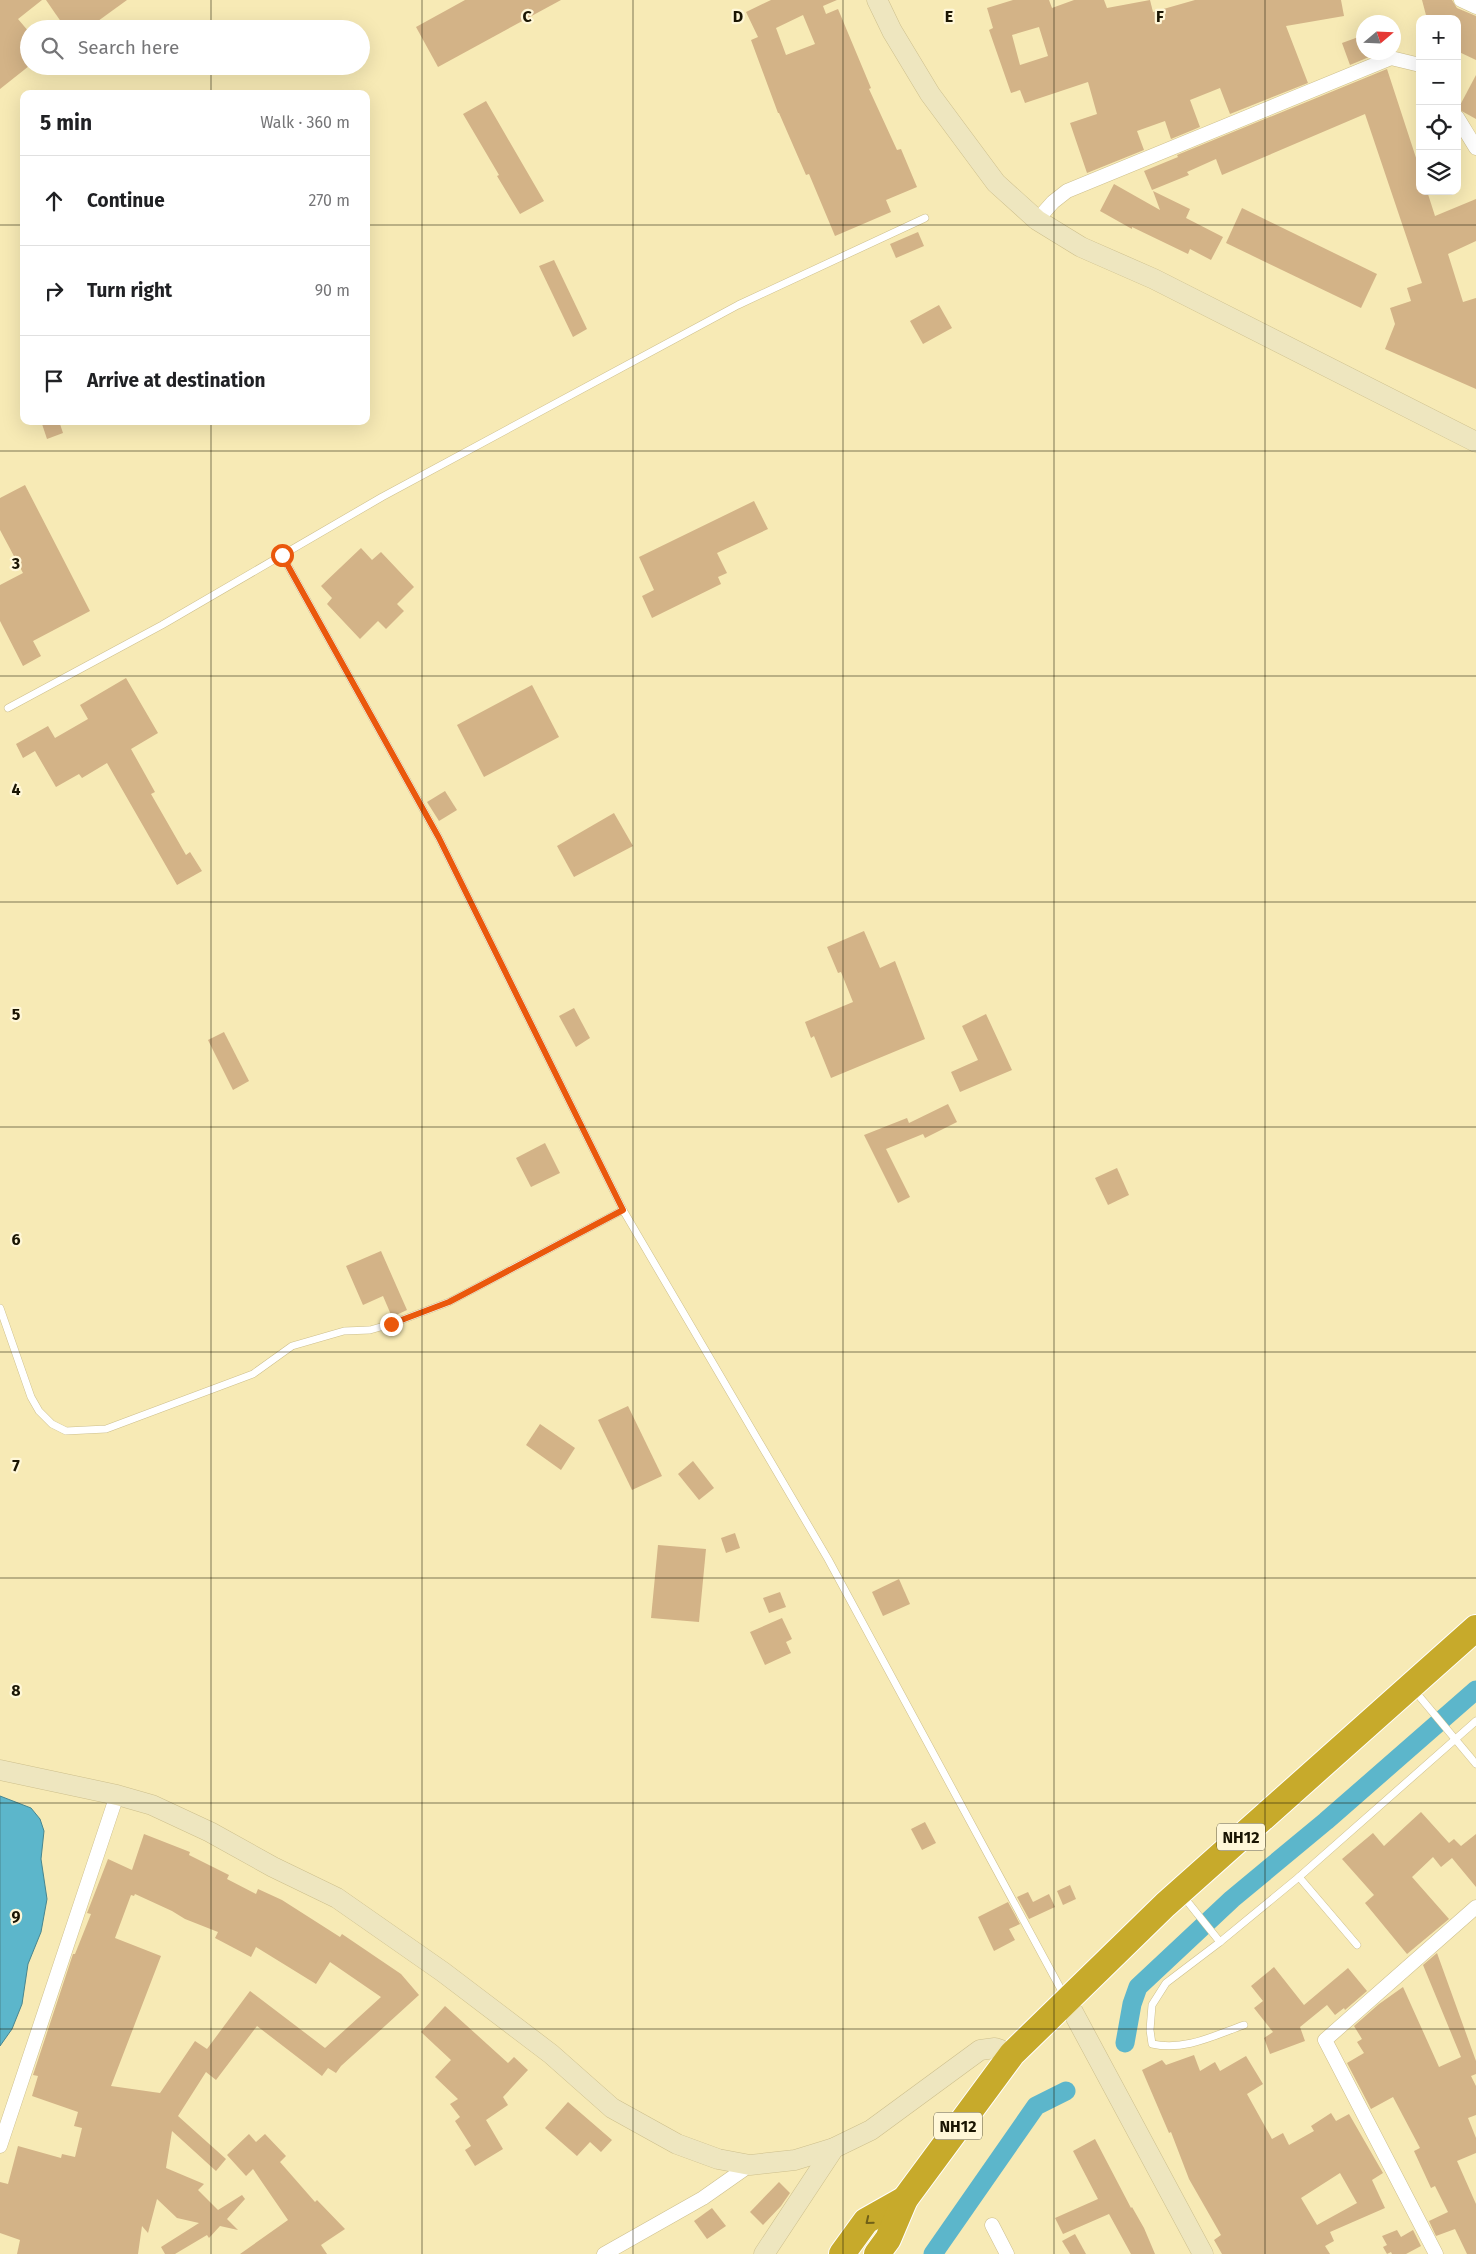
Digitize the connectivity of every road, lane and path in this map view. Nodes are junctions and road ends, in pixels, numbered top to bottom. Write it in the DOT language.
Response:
graph roads {
  1 [pos="877,0"];
  2 [pos="1461,0"];
  3 [pos="1476,7"];
  4 [pos="1416,63"];
  5 [pos="1461,124"];
  6 [pos="1476,148"];
  7 [pos="925,218"];
  8 [pos="1037,220"];
  9 [pos="1476,442"];
  10 [pos="282,555"];
  11 [pos="8,708"];
  12 [pos="623,1210"];
  13 [pos="0,1308"];
  14 [pos="1476,1628"];
  15 [pos="1411,1687"];
  16 [pos="1476,1721"];
  17 [pos="1454,1738"];
  18 [pos="1476,1764"];
  19 [pos="0,1770"];
  20 [pos="117,1795"];
  21 [pos="1299,1877"];
  22 [pos="1187,1901"];
  23 [pos="1476,1907"];
  24 [pos="1220,1942"];
  25 [pos="1357,1945"];
  26 [pos="1066,1999"];
  27 [pos="1244,2025"];
  28 [pos="1012,2054"];
  29 [pos="0,2146"];
  30 [pos="834,2148"];
  31 [pos="750,2165"];
  32 [pos="905,2199"];
  33 [pos="992,2225"];
  34 [pos="604,2254"];
  35 [pos="764,2254"];
  36 [pos="842,2254"];
  37 [pos="877,2254"];
  38 [pos="1007,2254"];
  39 [pos="1203,2254"];
  40 [pos="1436,2254"];
  1 -- 8 [label="street"];
  2 -- 3 [label="street"];
  4 -- 8 [label="street"];
  5 -- 6 [label="street"];
  7 -- 10 [label="lane"];
  8 -- 9 [label="street"];
  10 -- 11 [label="lane"];
  10 -- 12 [label="lane"];
  12 -- 13 [label="lane"];
  12 -- 26 [label="lane"];
  14 -- 15 [label="highway, NH12"];
  15 -- 17 [label="lane"];
  15 -- 22 [label="highway, NH12"];
  16 -- 17 [label="lane"];
  17 -- 18 [label="lane"];
  17 -- 21 [label="lane"];
  19 -- 20 [label="street"];
  20 -- 29 [label="street"];
  20 -- 31 [label="street"];
  21 -- 24 [label="lane"];
  21 -- 25 [label="lane"];
  22 -- 24 [label="lane"];
  22 -- 26 [label="highway, NH12"];
  23 -- 40 [label="street"];
  24 -- 27 [label="lane"];
  26 -- 28 [label="highway, NH12"];
  26 -- 39 [label="street"];
  28 -- 30 [label="street"];
  28 -- 32 [label="highway, NH12"];
  30 -- 31 [label="street"];
  30 -- 35 [label="street"];
  31 -- 34 [label="street"];
  32 -- 36 [label="highway, NH12, one-way"];
  32 -- 37 [label="highway, NH12"];
  33 -- 38 [label="street"];
}
